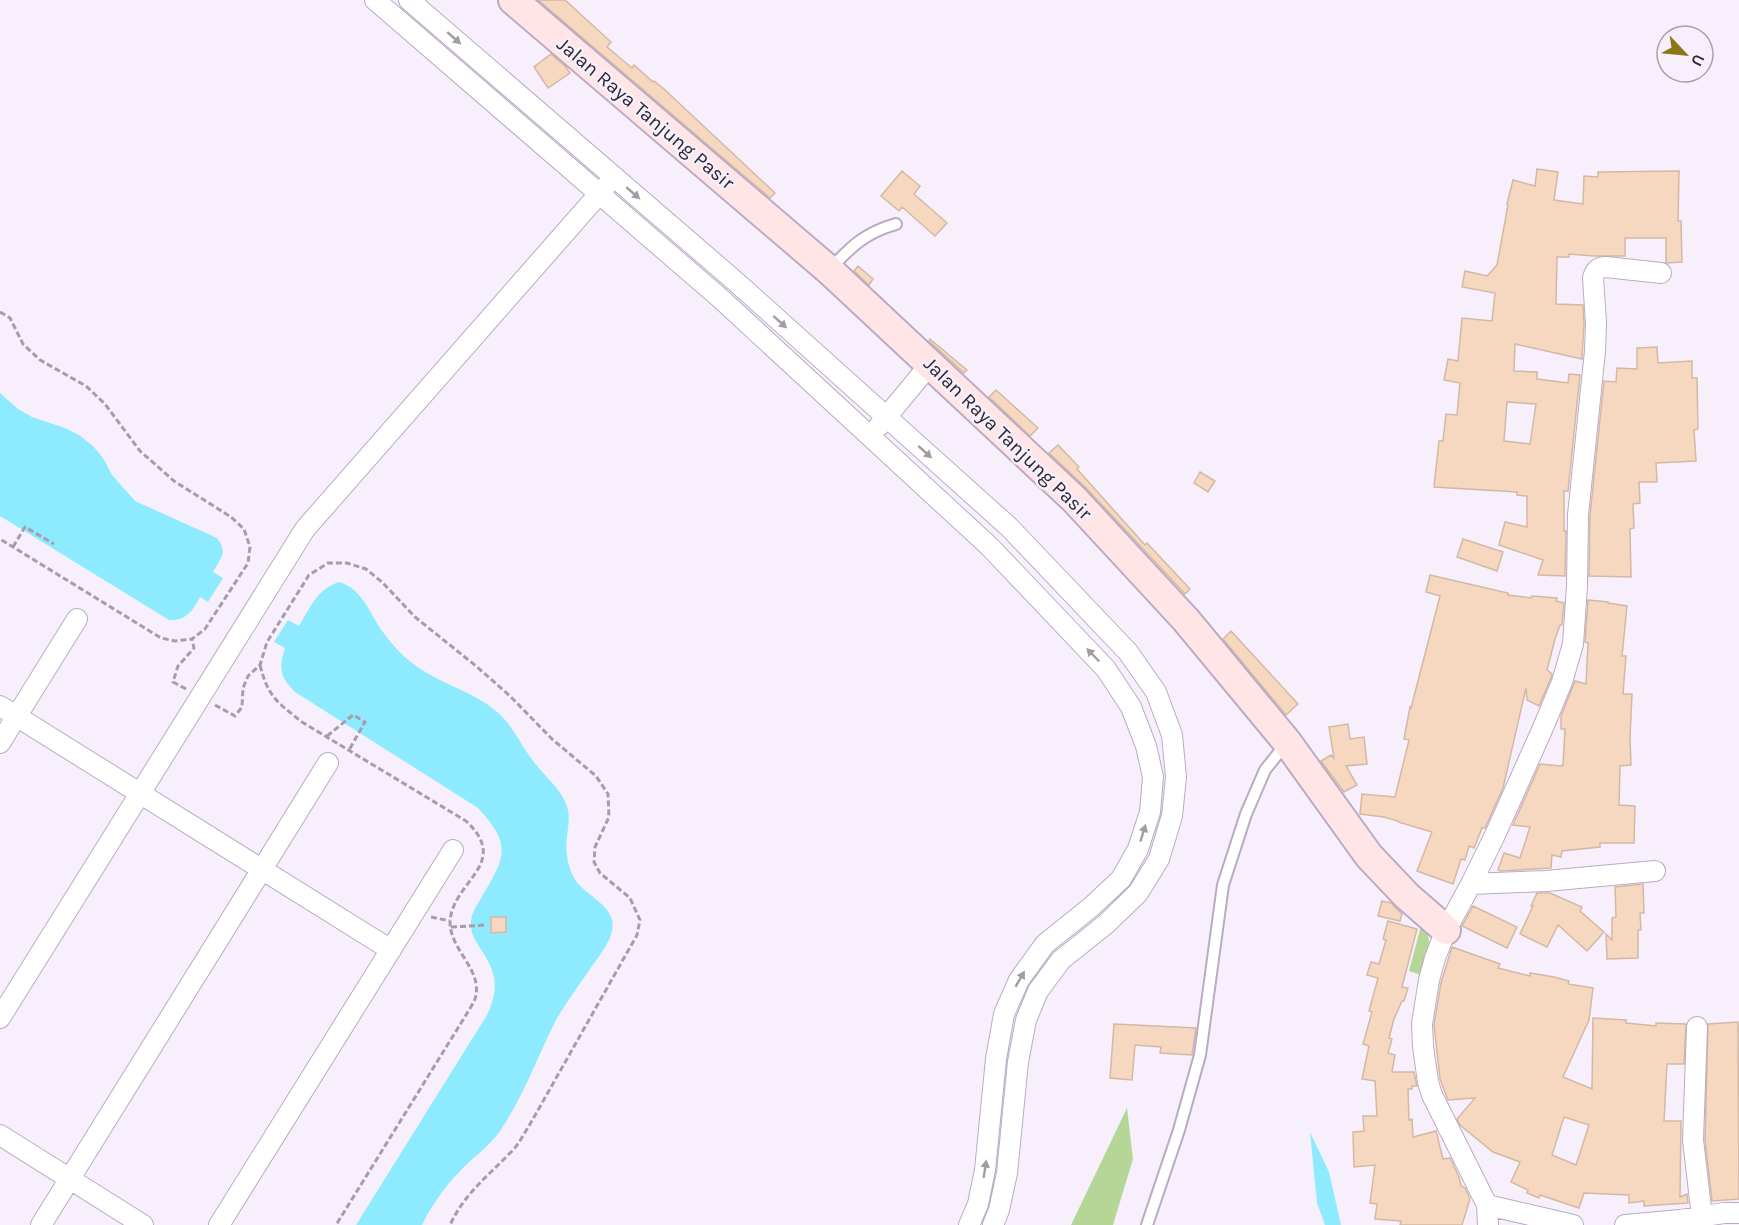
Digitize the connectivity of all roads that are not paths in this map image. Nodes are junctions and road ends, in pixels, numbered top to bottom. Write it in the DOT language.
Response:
graph roads {
  1 [pos="375,0"];
  2 [pos="409,0"];
  3 [pos="513,0"];
  4 [pos="614,177"];
  5 [pos="599,194"];
  6 [pos="896,224"];
  7 [pos="829,270"];
  8 [pos="1661,273"];
  9 [pos="931,363"];
  10 [pos="886,418"];
  11 [pos="870,437"];
  12 [pos="77,619"];
  13 [pos="0,706"];
  14 [pos="17,716"];
  15 [pos="1287,742"];
  16 [pos="0,743"];
  17 [pos="328,763"];
  18 [pos="140,793"];
  19 [pos="453,850"];
  20 [pos="262,870"];
  21 [pos="1655,871"];
  22 [pos="1471,884"];
  23 [pos="1446,930"];
  24 [pos="391,950"];
  25 [pos="0,1018"];
  26 [pos="1697,1027"];
  27 [pos="0,1135"];
  28 [pos="70,1179"];
  29 [pos="1487,1205"];
  30 [pos="1739,1213"];
  31 [pos="1702,1217"];
  32 [pos="41,1225"];
  33 [pos="142,1225"];
  34 [pos="219,1225"];
  35 [pos="969,1225"];
  36 [pos="993,1225"];
  37 [pos="1147,1225"];
  38 [pos="1488,1225"];
  39 [pos="1573,1225"];
  40 [pos="1625,1225"];
  1 -- 5 [label="street"];
  2 -- 4 [label="street, one-way"];
  3 -- 7 [label="street, Jalan Raya Tanjung Pasir"];
  4 -- 5 [label="street"];
  4 -- 10 [label="street, one-way"];
  5 -- 11 [label="street"];
  5 -- 18 [label="street"];
  6 -- 7 [label="lane"];
  7 -- 9 [label="street, Jalan Raya Tanjung Pasir"];
  8 -- 22 [label="street"];
  9 -- 10 [label="street"];
  9 -- 15 [label="street, Jalan Raya Tanjung Pasir"];
  10 -- 11 [label="street"];
  10 -- 36 [label="street, one-way"];
  35 -- 11 [label="street, one-way"];
  12 -- 14 [label="street"];
  13 -- 14 [label="street"];
  14 -- 16 [label="street"];
  14 -- 18 [label="street"];
  15 -- 23 [label="street, Jalan Raya Tanjung Pasir"];
  15 -- 37 [label="lane"];
  17 -- 20 [label="street"];
  18 -- 20 [label="street"];
  18 -- 25 [label="street"];
  19 -- 24 [label="street"];
  20 -- 24 [label="street"];
  20 -- 28 [label="street"];
  21 -- 22 [label="street"];
  22 -- 23 [label="street"];
  23 -- 29 [label="street"];
  24 -- 34 [label="street"];
  26 -- 31 [label="street"];
  27 -- 28 [label="street"];
  28 -- 32 [label="street"];
  28 -- 33 [label="street"];
  29 -- 38 [label="street"];
  29 -- 39 [label="street"];
  30 -- 31 [label="street"];
  31 -- 40 [label="street"];
}
